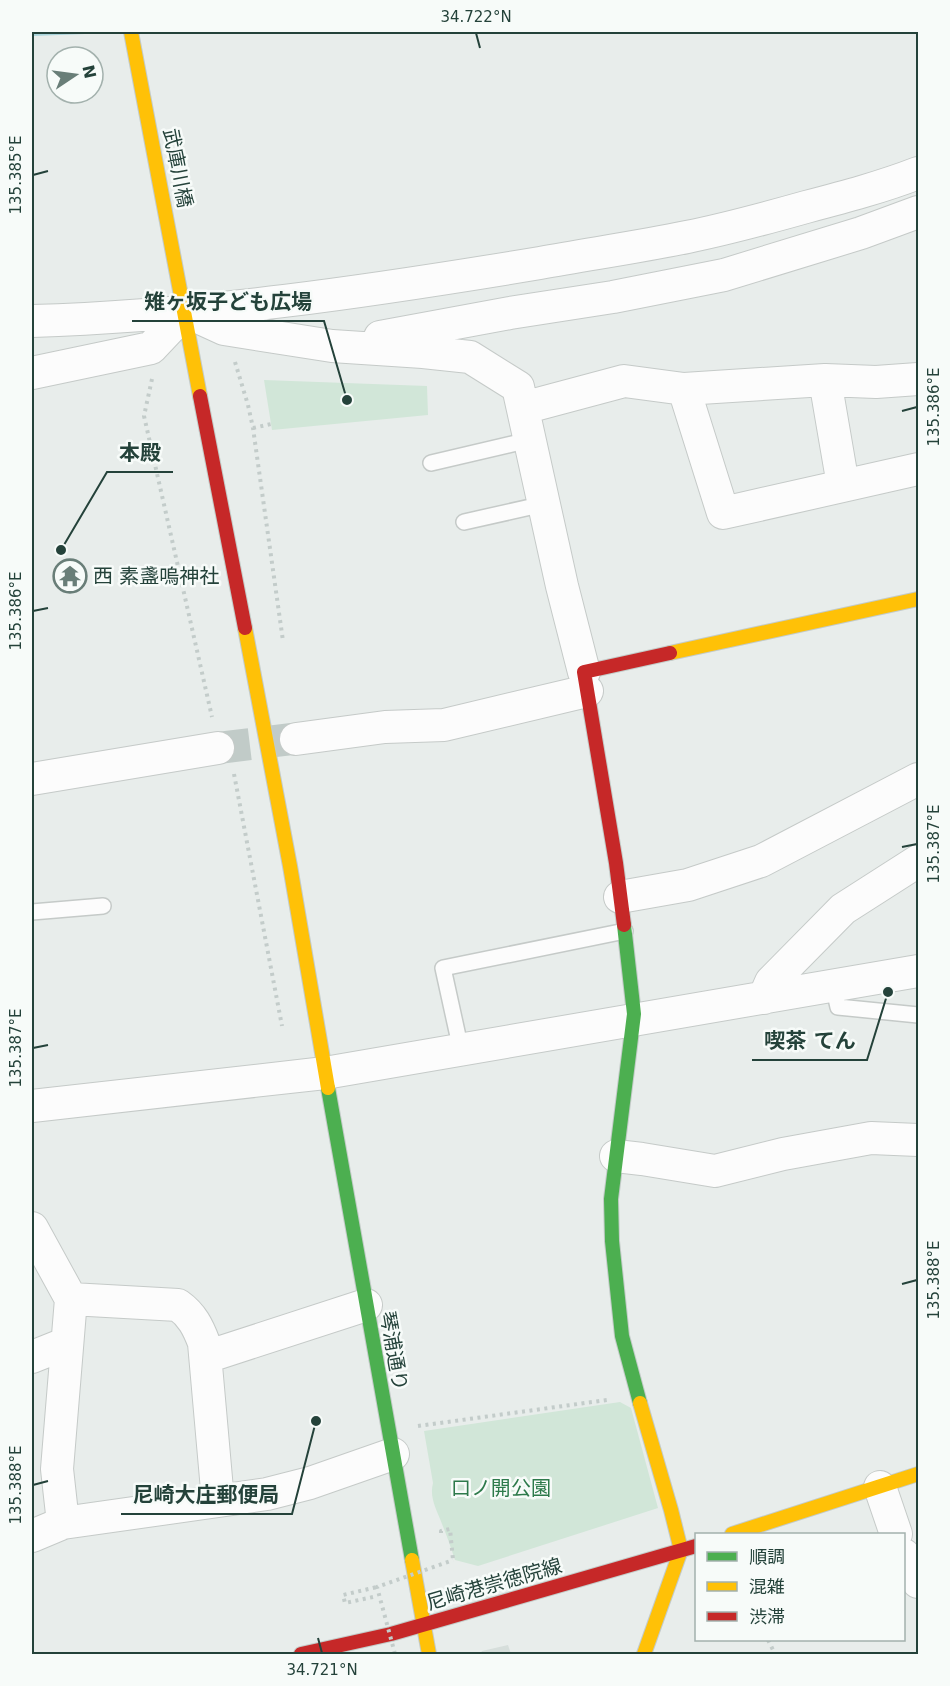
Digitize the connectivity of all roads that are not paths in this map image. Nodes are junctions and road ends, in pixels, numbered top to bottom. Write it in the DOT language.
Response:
graph roads {
  1 [pos="131,32"];
  2 [pos="918,173"];
  3 [pos="918,212"];
  4 [pos="185,312"];
  5 [pos="32,321"];
  6 [pos="332,346"];
  7 [pos="32,373"];
  8 [pos="918,379"];
  9 [pos="825,380"];
  10 [pos="684,389"];
  11 [pos="523,408"];
  12 [pos="529,441"];
  13 [pos="431,463"];
  14 [pos="918,469"];
  15 [pos="843,485"];
  16 [pos="544,504"];
  17 [pos="464,522"];
  18 [pos="918,599"];
  19 [pos="585,681"];
  20 [pos="296,739"];
  21 [pos="218,748"];
  22 [pos="32,779"];
  23 [pos="918,779"];
  24 [pos="918,861"];
  25 [pos="620,897"];
  26 [pos="103,906"];
  27 [pos="32,912"];
  28 [pos="625,931"];
  29 [pos="918,970"];
  30 [pos="833,986"];
  31 [pos="764,998"];
  32 [pos="918,1015"];
  33 [pos="633,1021"];
  34 [pos="461,1050"];
  35 [pos="323,1064"];
  36 [pos="32,1106"];
  37 [pos="918,1140"];
  38 [pos="616,1156"];
  39 [pos="32,1228"];
  40 [pos="71,1299"];
  41 [pos="366,1305"];
  42 [pos="67,1343"];
  43 [pos="32,1357"];
  44 [pos="206,1357"];
  45 [pos="393,1454"];
  46 [pos="918,1474"];
  47 [pos="880,1487"];
  48 [pos="218,1501"];
  49 [pos="63,1523"];
  50 [pos="735,1533"];
  51 [pos="896,1533"];
  52 [pos="32,1536"];
  53 [pos="695,1546"];
  54 [pos="681,1550"];
  55 [pos="905,1559"];
  56 [pos="918,1582"];
  57 [pos="424,1624"];
  58 [pos="301,1654"];
  59 [pos="429,1654"];
  60 [pos="644,1654"];
  1 -- 4 [label="street, 武庫川橋"];
  2 -- 4 [label="street"];
  3 -- 6 [label="street"];
  4 -- 5 [label="street"];
  4 -- 6 [label="street"];
  4 -- 7 [label="street"];
  4 -- 35 [label="street, 武庫川橋"];
  6 -- 11 [label="street"];
  8 -- 9 [label="street"];
  9 -- 10 [label="street"];
  9 -- 15 [label="street"];
  10 -- 11 [label="street"];
  10 -- 15 [label="street"];
  11 -- 12 [label="street"];
  12 -- 13 [label="lane"];
  12 -- 16 [label="street"];
  14 -- 15 [label="street"];
  16 -- 17 [label="lane"];
  16 -- 19 [label="street"];
  18 -- 19 [label="street"];
  19 -- 20 [label="street"];
  19 -- 25 [label="street"];
  21 -- 22 [label="street"];
  23 -- 25 [label="street"];
  24 -- 31 [label="street"];
  25 -- 28 [label="street"];
  26 -- 27 [label="lane"];
  28 -- 33 [label="street"];
  28 -- 34 [label="lane"];
  29 -- 30 [label="street"];
  30 -- 31 [label="street"];
  30 -- 32 [label="lane"];
  31 -- 33 [label="street"];
  33 -- 34 [label="street"];
  33 -- 38 [label="street"];
  34 -- 35 [label="street"];
  35 -- 36 [label="street"];
  35 -- 41 [label="street, 琴浦通り"];
  37 -- 38 [label="street"];
  38 -- 54 [label="street"];
  39 -- 40 [label="street"];
  40 -- 42 [label="street"];
  40 -- 44 [label="street"];
  41 -- 44 [label="street"];
  41 -- 45 [label="street, 琴浦通り"];
  42 -- 43 [label="street"];
  42 -- 49 [label="street"];
  44 -- 48 [label="street"];
  45 -- 48 [label="street"];
  45 -- 57 [label="street, 琴浦通り"];
  46 -- 47 [label="street"];
  47 -- 50 [label="street"];
  47 -- 51 [label="street"];
  48 -- 49 [label="street"];
  49 -- 52 [label="street"];
  53 -- 54 [label="street, 尼崎港崇徳院線"];
  54 -- 57 [label="street, 尼崎港崇徳院線"];
  54 -- 60 [label="street"];
  55 -- 56 [label="street"];
  57 -- 58 [label="street, 尼崎港崇徳院線"];
  57 -- 59 [label="street, 琴浦通り"];
}
